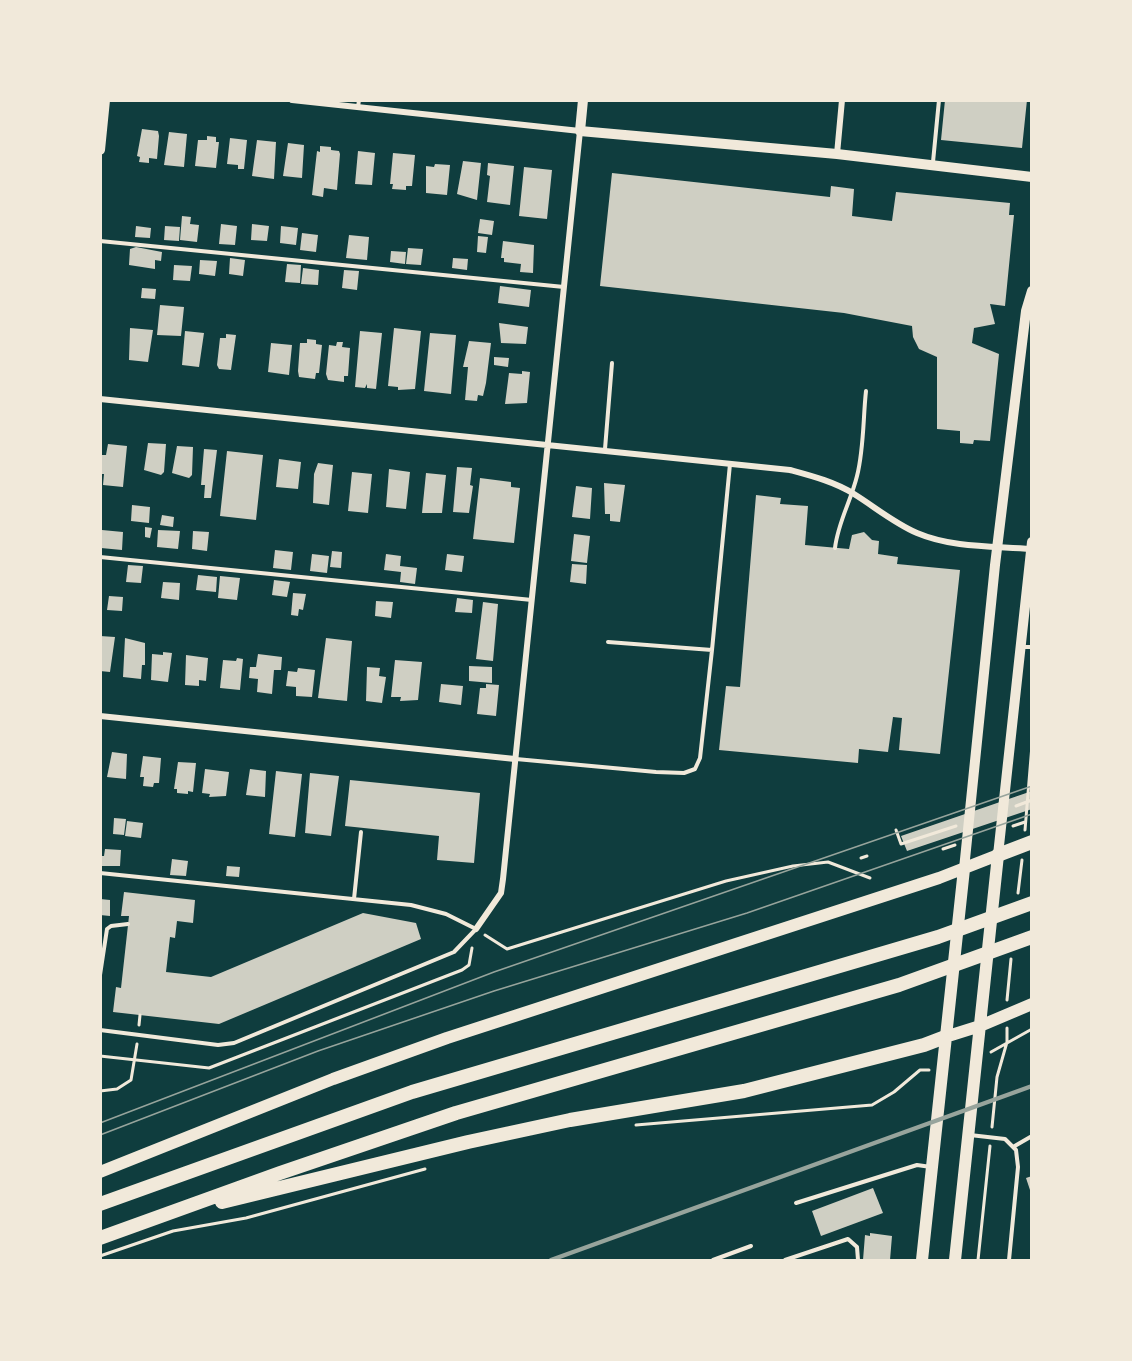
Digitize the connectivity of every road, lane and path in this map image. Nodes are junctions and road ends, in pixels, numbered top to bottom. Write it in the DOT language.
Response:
graph roads {
  1 [pos="105,100"];
  2 [pos="292,100"];
  3 [pos="583,100"];
  4 [pos="842,100"];
  5 [pos="939,100"];
  6 [pos="359,104"];
  7 [pos="580,131"];
  8 [pos="100,150"];
  9 [pos="837,154"];
  10 [pos="932,167"];
  11 [pos="1032,177"];
  12 [pos="100,241"];
  13 [pos="564,287"];
  14 [pos="1032,291"];
  15 [pos="612,363"];
  16 [pos="866,391"];
  17 [pos="100,399"];
  18 [pos="549,443"];
  19 [pos="605,449"];
  20 [pos="730,464"];
  21 [pos="853,493"];
  22 [pos="998,546"];
  23 [pos="1031,547"];
  24 [pos="835,548"];
  25 [pos="100,557"];
  26 [pos="532,600"];
  27 [pos="608,642"];
  28 [pos="1026,647"];
  29 [pos="712,650"];
  30 [pos="100,716"];
  31 [pos="1032,745"];
  32 [pos="515,759"];
  33 [pos="896,830"];
  34 [pos="1000,830"];
  35 [pos="361,832"];
  36 [pos="924,837"];
  37 [pos="967,841"];
  38 [pos="1032,842"];
  39 [pos="943,849"];
  40 [pos="998,855"];
  41 [pos="867,856"];
  42 [pos="861,858"];
  43 [pos="964,869"];
  44 [pos="100,873"];
  45 [pos="870,878"];
  46 [pos="354,899"];
  47 [pos="1032,903"];
  48 [pos="128,924"];
  49 [pos="476,929"];
  50 [pos="1032,937"];
  51 [pos="100,975"];
  52 [pos="1032,1004"];
  53 [pos="140,1015"];
  54 [pos="980,1026"];
  55 [pos="1032,1029"];
  56 [pos="100,1030"];
  57 [pos="138,1036"];
  58 [pos="945,1037"];
  59 [pos="100,1056"];
  60 [pos="134,1058"];
  61 [pos="920,1070"];
  62 [pos="100,1091"];
  63 [pos="631,1126"];
  64 [pos="968,1134"];
  65 [pos="1032,1136"];
  66 [pos="991,1137"];
  67 [pos="1013,1147"];
  68 [pos="932,1167"];
  69 [pos="430,1168"];
  70 [pos="100,1172"];
  71 [pos="796,1203"];
  72 [pos="100,1204"];
  73 [pos="158,1217"];
  74 [pos="100,1238"];
  75 [pos="751,1246"];
  76 [pos="100,1257"];
  77 [pos="713,1260"];
  78 [pos="785,1260"];
  79 [pos="858,1260"];
  80 [pos="922,1260"];
  81 [pos="955,1260"];
  82 [pos="978,1260"];
  83 [pos="1009,1260"];
  1 -- 8 [label="main road"];
  2 -- 6 [label="street"];
  3 -- 7 [label="main road"];
  4 -- 9 [label="street"];
  5 -- 10 [label="lane"];
  6 -- 7 [label="street"];
  7 -- 9 [label="main road"];
  7 -- 13 [label="street"];
  9 -- 10 [label="main road"];
  10 -- 11 [label="main road"];
  12 -- 13 [label="lane"];
  13 -- 18 [label="street"];
  14 -- 22 [label="main road"];
  15 -- 19 [label="lane"];
  16 -- 21 [label="lane"];
  17 -- 18 [label="street"];
  18 -- 19 [label="street"];
  18 -- 26 [label="street"];
  19 -- 20 [label="street"];
  20 -- 21 [label="street"];
  20 -- 29 [label="lane"];
  21 -- 22 [label="street"];
  21 -- 24 [label="lane"];
  22 -- 23 [label="street"];
  22 -- 37 [label="main road"];
  23 -- 28 [label="main road"];
  25 -- 26 [label="lane"];
  26 -- 32 [label="street"];
  27 -- 29 [label="lane"];
  28 -- 34 [label="main road"];
  29 -- 32 [label="lane"];
  30 -- 32 [label="street"];
  31 -- 34 [label="path"];
  32 -- 49 [label="street"];
  33 -- 36 [label="path"];
  34 -- 40 [label="main road"];
  35 -- 46 [label="lane"];
  37 -- 39 [label="path"];
  37 -- 43 [label="main road"];
  38 -- 40 [label="highway"];
  40 -- 43 [label="main road"];
  40 -- 54 [label="main road"];
  41 -- 42 [label="path"];
  43 -- 58 [label="main road"];
  43 -- 70 [label="main road"];
  44 -- 46 [label="lane"];
  45 -- 49 [label="path"];
  46 -- 49 [label="lane"];
  47 -- 72 [label="highway"];
  48 -- 51 [label="lane"];
  49 -- 57 [label="lane"];
  49 -- 60 [label="path"];
  50 -- 73 [label="highway"];
  52 -- 54 [label="main road"];
  53 -- 57 [label="path"];
  54 -- 58 [label="main road"];
  54 -- 64 [label="main road"];
  55 -- 66 [label="path"];
  56 -- 57 [label="lane"];
  57 -- 60 [label="path"];
  58 -- 68 [label="main road"];
  58 -- 73 [label="highway"];
  59 -- 60 [label="path"];
  60 -- 62 [label="path"];
  61 -- 63 [label="path"];
  64 -- 66 [label="lane"];
  64 -- 81 [label="main road"];
  65 -- 67 [label="lane"];
  66 -- 67 [label="lane"];
  66 -- 82 [label="path"];
  67 -- 83 [label="lane"];
  68 -- 71 [label="lane"];
  68 -- 80 [label="main road"];
  69 -- 76 [label="path"];
  73 -- 74 [label="highway"];
  75 -- 77 [label="lane"];
  78 -- 79 [label="lane"];
}
